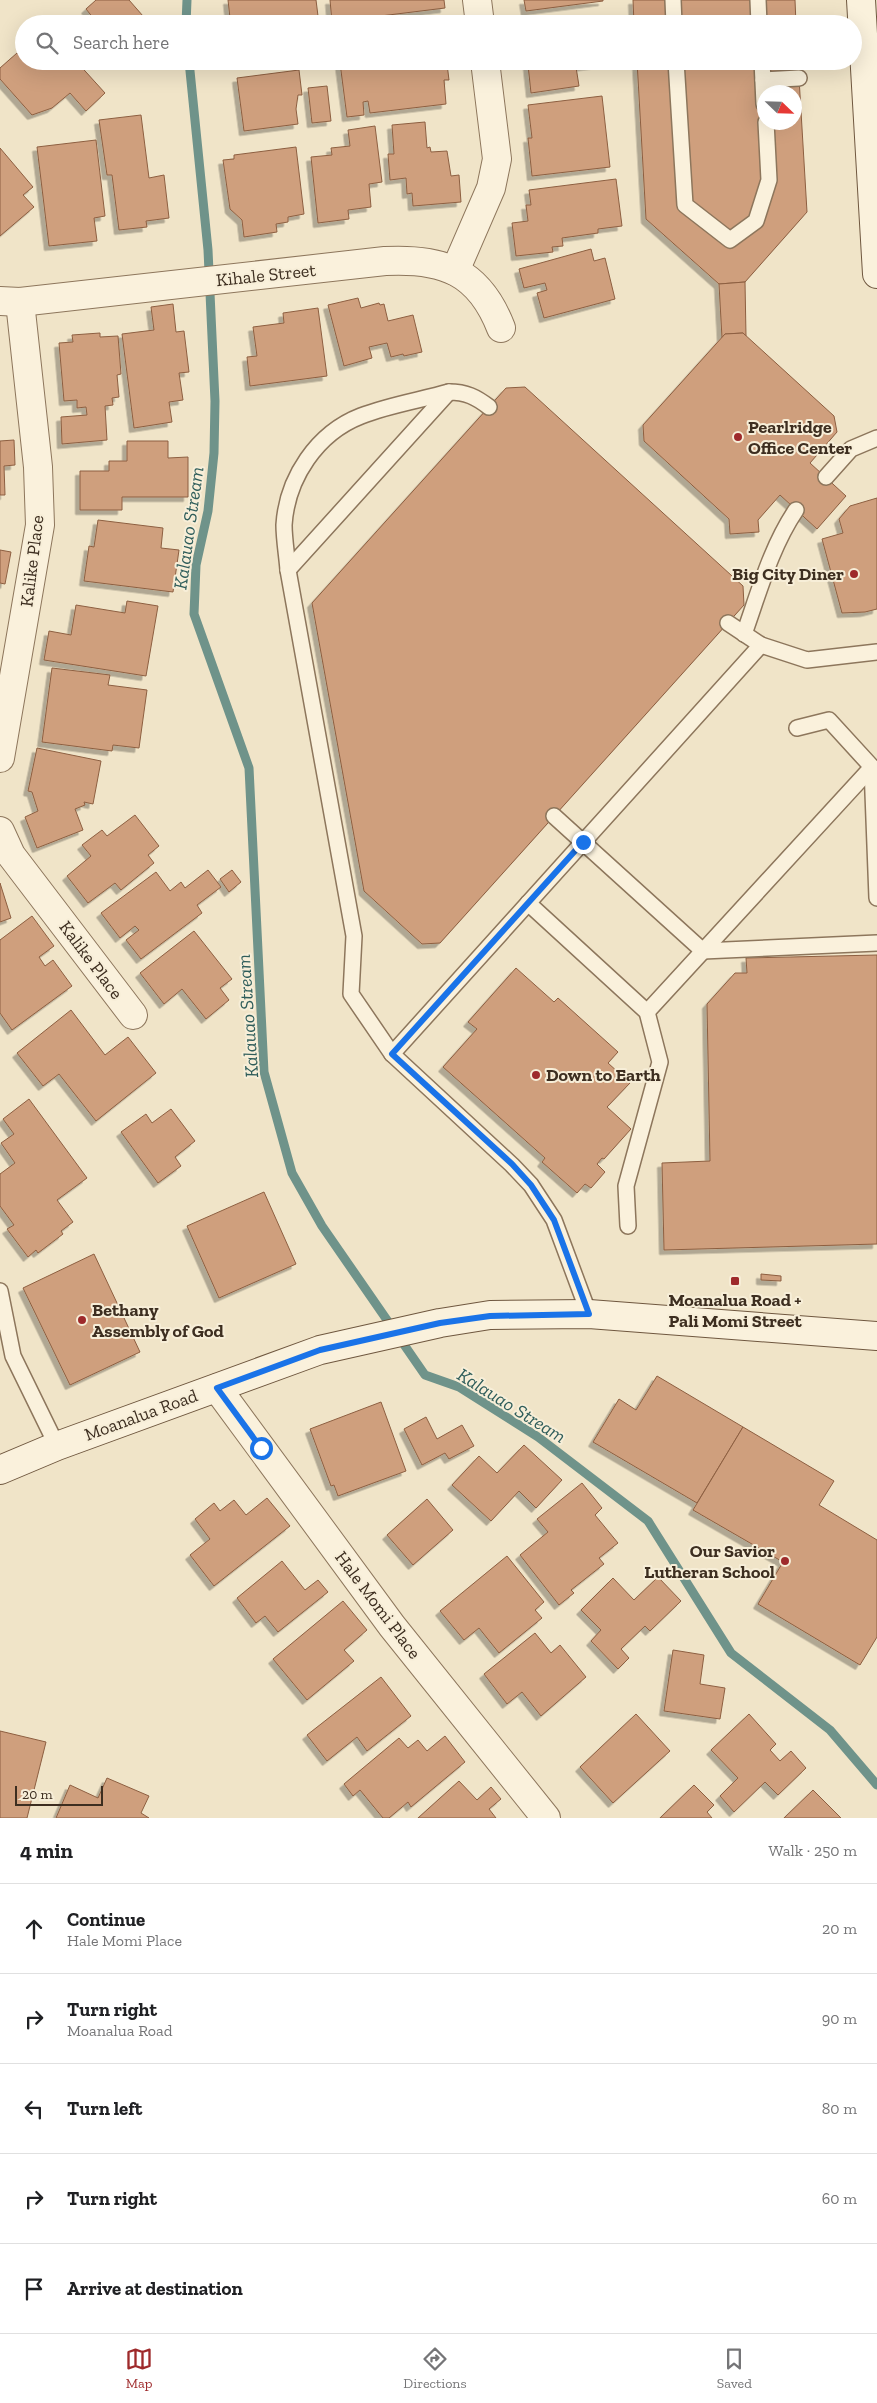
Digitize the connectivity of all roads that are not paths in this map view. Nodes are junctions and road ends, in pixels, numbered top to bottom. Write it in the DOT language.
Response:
graph roads {
  1 [pos="477,0"];
  2 [pos="673,0"];
  3 [pos="758,0"];
  4 [pos="861,0"];
  5 [pos="479,15"];
  6 [pos="674,15"];
  7 [pos="759,15"];
  8 [pos="486,70"];
  9 [pos="677,70"];
  10 [pos="762,70"];
  11 [pos="873,71"];
  12 [pos="799,78"];
  13 [pos="763,80"];
  14 [pos="763,85"];
  15 [pos="767,130"];
  16 [pos="455,271"];
  17 [pos="877,274"];
  18 [pos="10,301"];
  19 [pos="501,328"];
  20 [pos="449,392"];
  21 [pos="489,407"];
  22 [pos="877,438"];
  23 [pos="826,477"];
  24 [pos="796,510"];
  25 [pos="288,570"];
  26 [pos="728,623"];
  27 [pos="744,634"];
  28 [pos="761,644"];
  29 [pos="877,652"];
  30 [pos="798,728"];
  31 [pos="0,758"];
  32 [pos="872,767"];
  33 [pos="554,816"];
  34 [pos="0,831"];
  35 [pos="583,842"];
  36 [pos="877,898"];
  37 [pos="528,903"];
  38 [pos="877,944"];
  39 [pos="703,951"];
  40 [pos="647,1012"];
  41 [pos="133,1015"];
  42 [pos="392,1054"];
  43 [pos="628,1226"];
  44 [pos="0,1291"];
  45 [pos="589,1314"];
  46 [pos="877,1336"];
  47 [pos="217,1388"];
  48 [pos="57,1446"];
  49 [pos="0,1470"];
  50 [pos="546,1818"];
  1 -- 5 [label="street"];
  2 -- 6 [label="lane"];
  3 -- 7 [label="lane"];
  4 -- 11 [label="street"];
  8 -- 16 [label="street"];
  9 -- 15 [label="lane"];
  10 -- 13 [label="lane"];
  11 -- 17 [label="street"];
  12 -- 13 [label="lane"];
  13 -- 14 [label="lane"];
  16 -- 18 [label="street, Kihale Street"];
  16 -- 19 [label="street, Kihale Street"];
  18 -- 31 [label="street, Kalike Place"];
  20 -- 21 [label="lane"];
  20 -- 25 [label="lane"];
  20 -- 25 [label="lane"];
  22 -- 23 [label="lane"];
  24 -- 27 [label="lane"];
  25 -- 42 [label="lane"];
  26 -- 27 [label="lane"];
  27 -- 28 [label="lane"];
  28 -- 29 [label="lane"];
  28 -- 35 [label="lane"];
  30 -- 32 [label="lane"];
  32 -- 36 [label="lane"];
  32 -- 39 [label="lane"];
  33 -- 35 [label="lane"];
  34 -- 41 [label="street, Kalike Place"];
  35 -- 37 [label="lane"];
  35 -- 39 [label="lane"];
  37 -- 40 [label="lane"];
  37 -- 42 [label="lane"];
  38 -- 39 [label="lane"];
  39 -- 40 [label="lane"];
  40 -- 43 [label="lane"];
  42 -- 45 [label="lane"];
  44 -- 48 [label="lane"];
  45 -- 46 [label="street, Moanalua Road"];
  45 -- 47 [label="street, Moanalua Road"];
  47 -- 48 [label="street, Moanalua Road"];
  47 -- 50 [label="street, Hale Momi Place"];
  48 -- 49 [label="street, Moanalua Road"];
}
